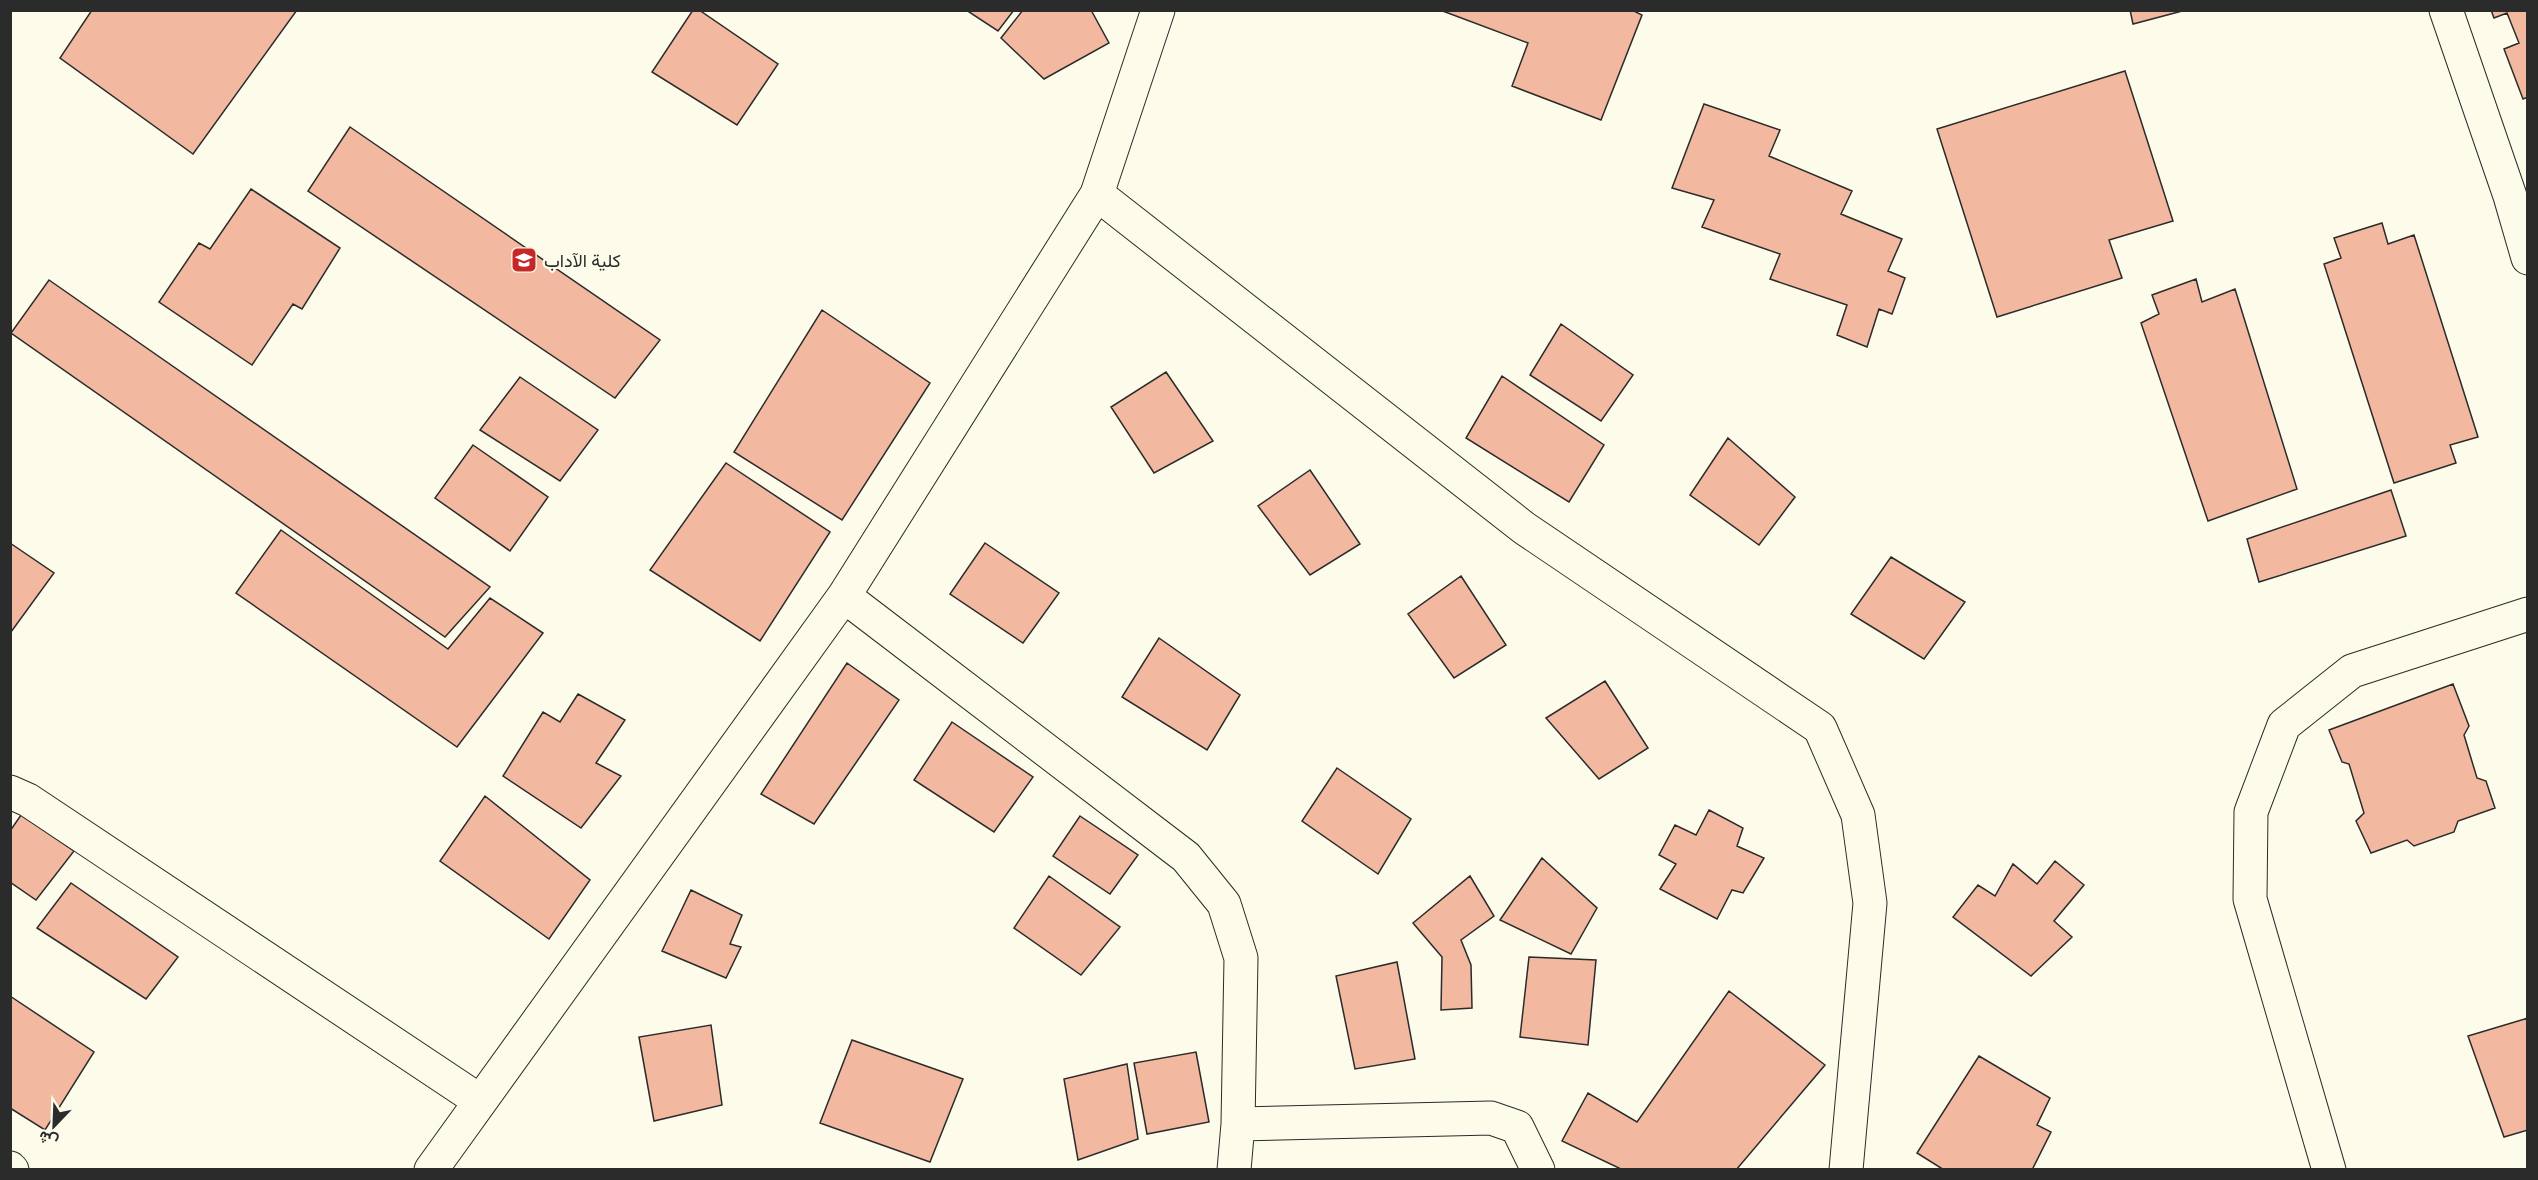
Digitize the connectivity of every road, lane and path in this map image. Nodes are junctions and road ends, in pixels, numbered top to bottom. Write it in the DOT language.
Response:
graph roads {
  1 [pos="2446,10"];
  2 [pos="1156,11"];
  3 [pos="1097,194"];
  4 [pos="2519,194"];
  5 [pos="2528,258"];
  6 [pos="844,596"];
  7 [pos="2528,614"];
  8 [pos="10,792"];
  9 [pos="480,1101"];
  10 [pos="1238,1124"];
  11 [pos="431,1170"];
  12 [pos="1234,1170"];
  13 [pos="1538,1170"];
  14 [pos="1846,1170"];
  15 [pos="2329,1170"];
  1 -- 4 [label="street"];
  2 -- 3 [label="street"];
  3 -- 6 [label="street"];
  3 -- 14 [label="street"];
  4 -- 5 [label="street"];
  6 -- 9 [label="street"];
  6 -- 10 [label="street"];
  7 -- 15 [label="street"];
  8 -- 9 [label="street"];
  9 -- 11 [label="street"];
  10 -- 12 [label="street"];
  10 -- 13 [label="street"];
}
